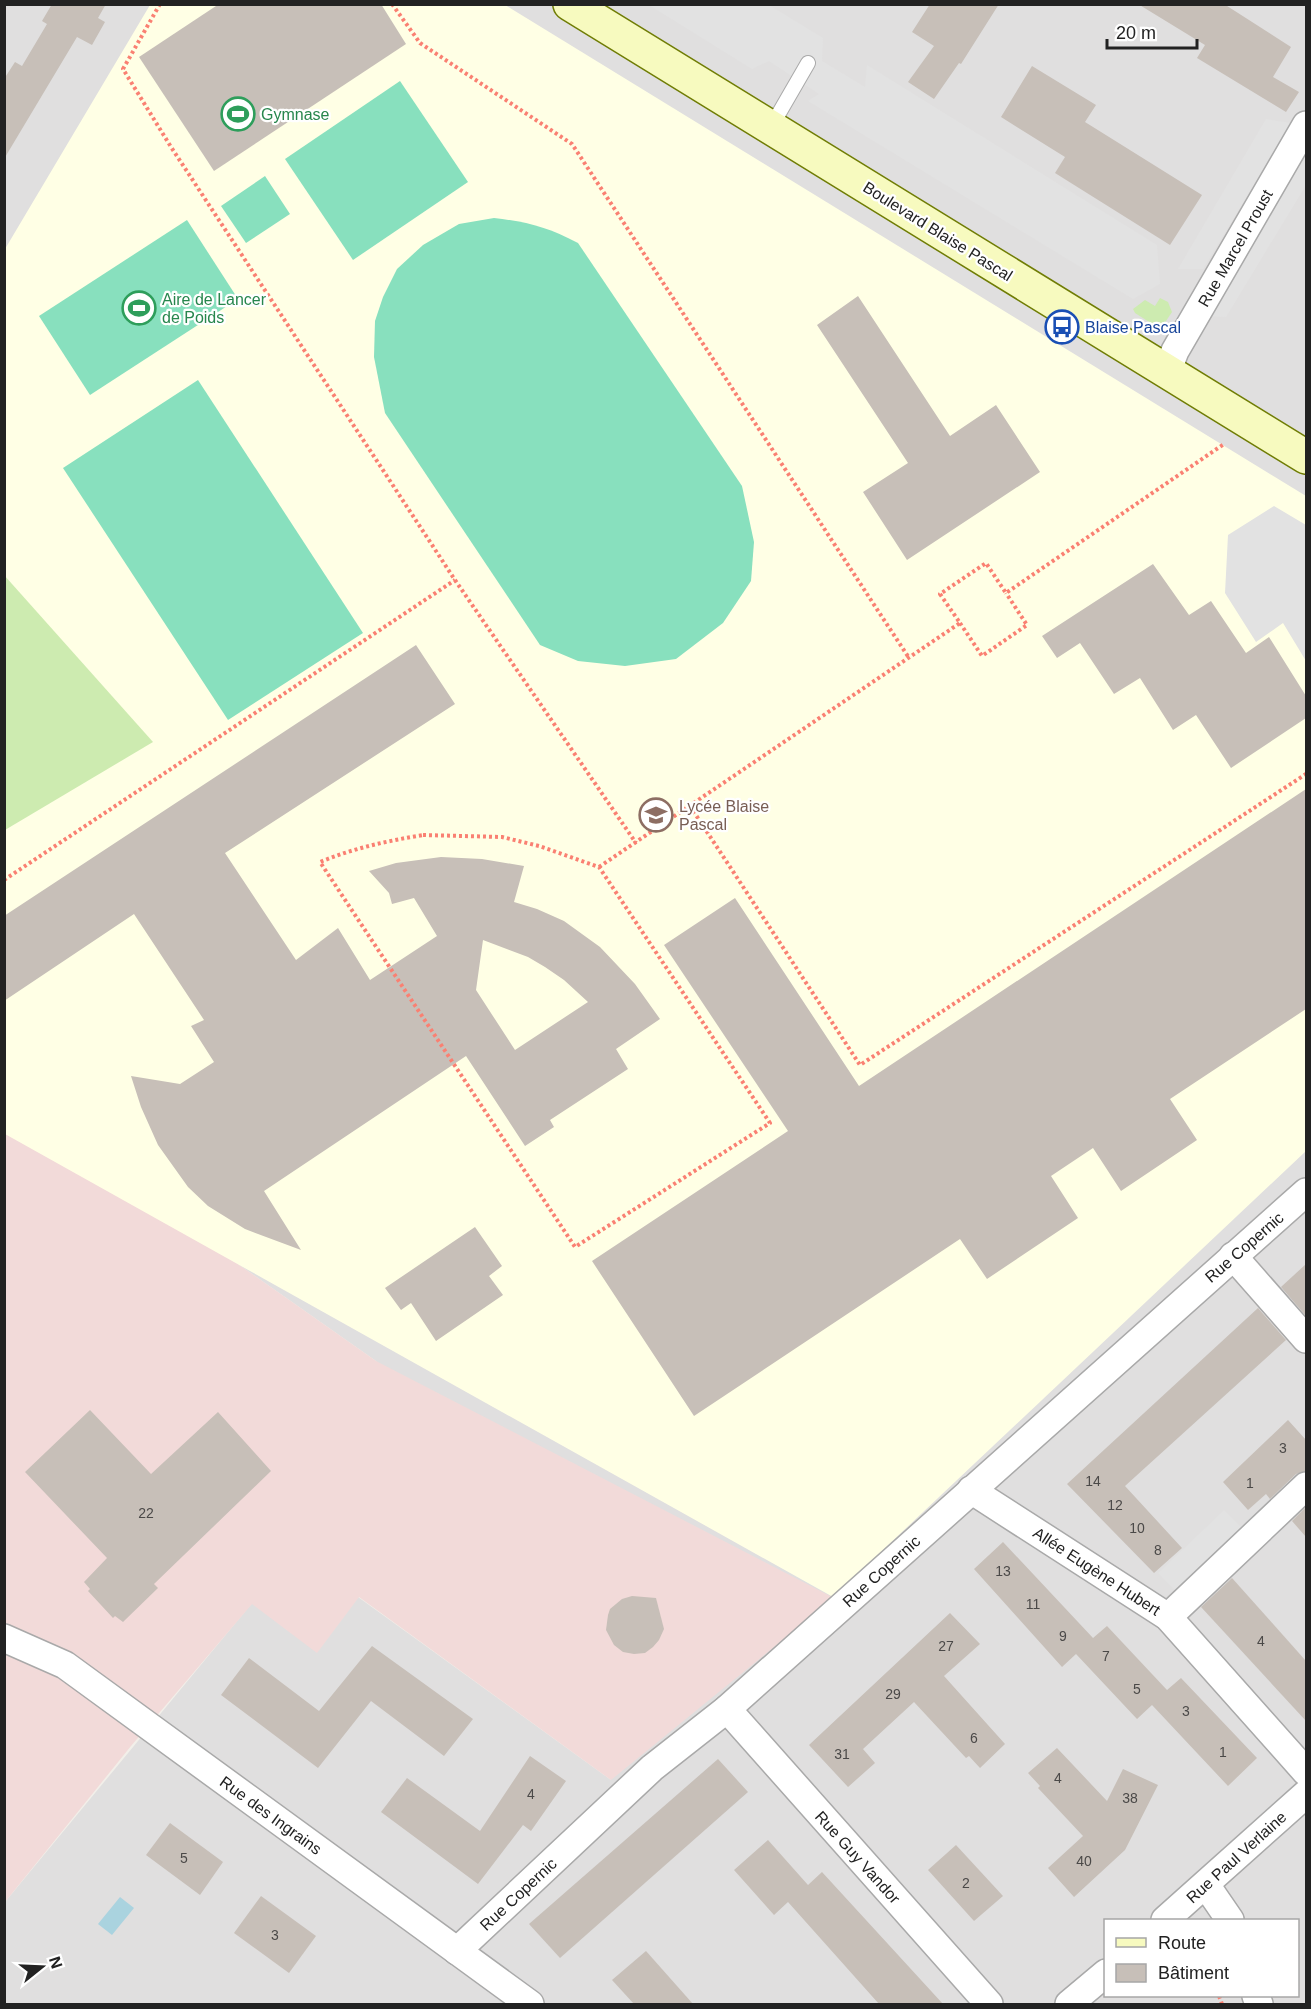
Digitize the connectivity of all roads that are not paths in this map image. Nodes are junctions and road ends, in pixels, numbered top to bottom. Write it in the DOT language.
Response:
graph roads {
  1 [pos="570,4"];
  2 [pos="808,63"];
  3 [pos="1306,125"];
  4 [pos="771,127"];
  5 [pos="1167,372"];
  6 [pos="1306,457"];
  7 [pos="1306,1192"];
  8 [pos="1233,1256"];
  9 [pos="1306,1339"];
  10 [pos="1306,1486"];
  11 [pos="971,1490"];
  12 [pos="1168,1617"];
  13 [pos="4,1638"];
  14 [pos="727,1709"];
  15 [pos="1306,1772"];
  16 [pos="1306,1794"];
  17 [pos="1206,1885"];
  18 [pos="1166,1919"];
  19 [pos="1229,1919"];
  20 [pos="457,1951"];
  21 [pos="1104,1975"];
  22 [pos="530,2004"];
  23 [pos="989,2004"];
  24 [pos="1069,2004"];
  1 -- 4 [label="street, Boulevard Blaise Pascal"];
  2 -- 4 [label="lane"];
  3 -- 5 [label="street, Rue Marcel Proust"];
  4 -- 5 [label="street, Boulevard Blaise Pascal"];
  5 -- 6 [label="street, Boulevard Blaise Pascal"];
  7 -- 8 [label="street, Rue Copernic"];
  8 -- 9 [label="street"];
  8 -- 11 [label="street, Rue Copernic"];
  10 -- 12 [label="street"];
  11 -- 12 [label="street, Allée Eugène Hubert"];
  11 -- 14 [label="street, Rue Copernic"];
  12 -- 15 [label="street, Allée Eugène Hubert"];
  13 -- 20 [label="street, Rue des Ingrains"];
  14 -- 20 [label="street, Rue Copernic"];
  14 -- 23 [label="street, Rue Guy Vandor"];
  16 -- 17 [label="street, Rue Paul Verlaine"];
  17 -- 18 [label="street, Rue Paul Verlaine"];
  17 -- 19 [label="street"];
  20 -- 22 [label="street, Rue des Ingrains"];
  21 -- 24 [label="street"];
}
